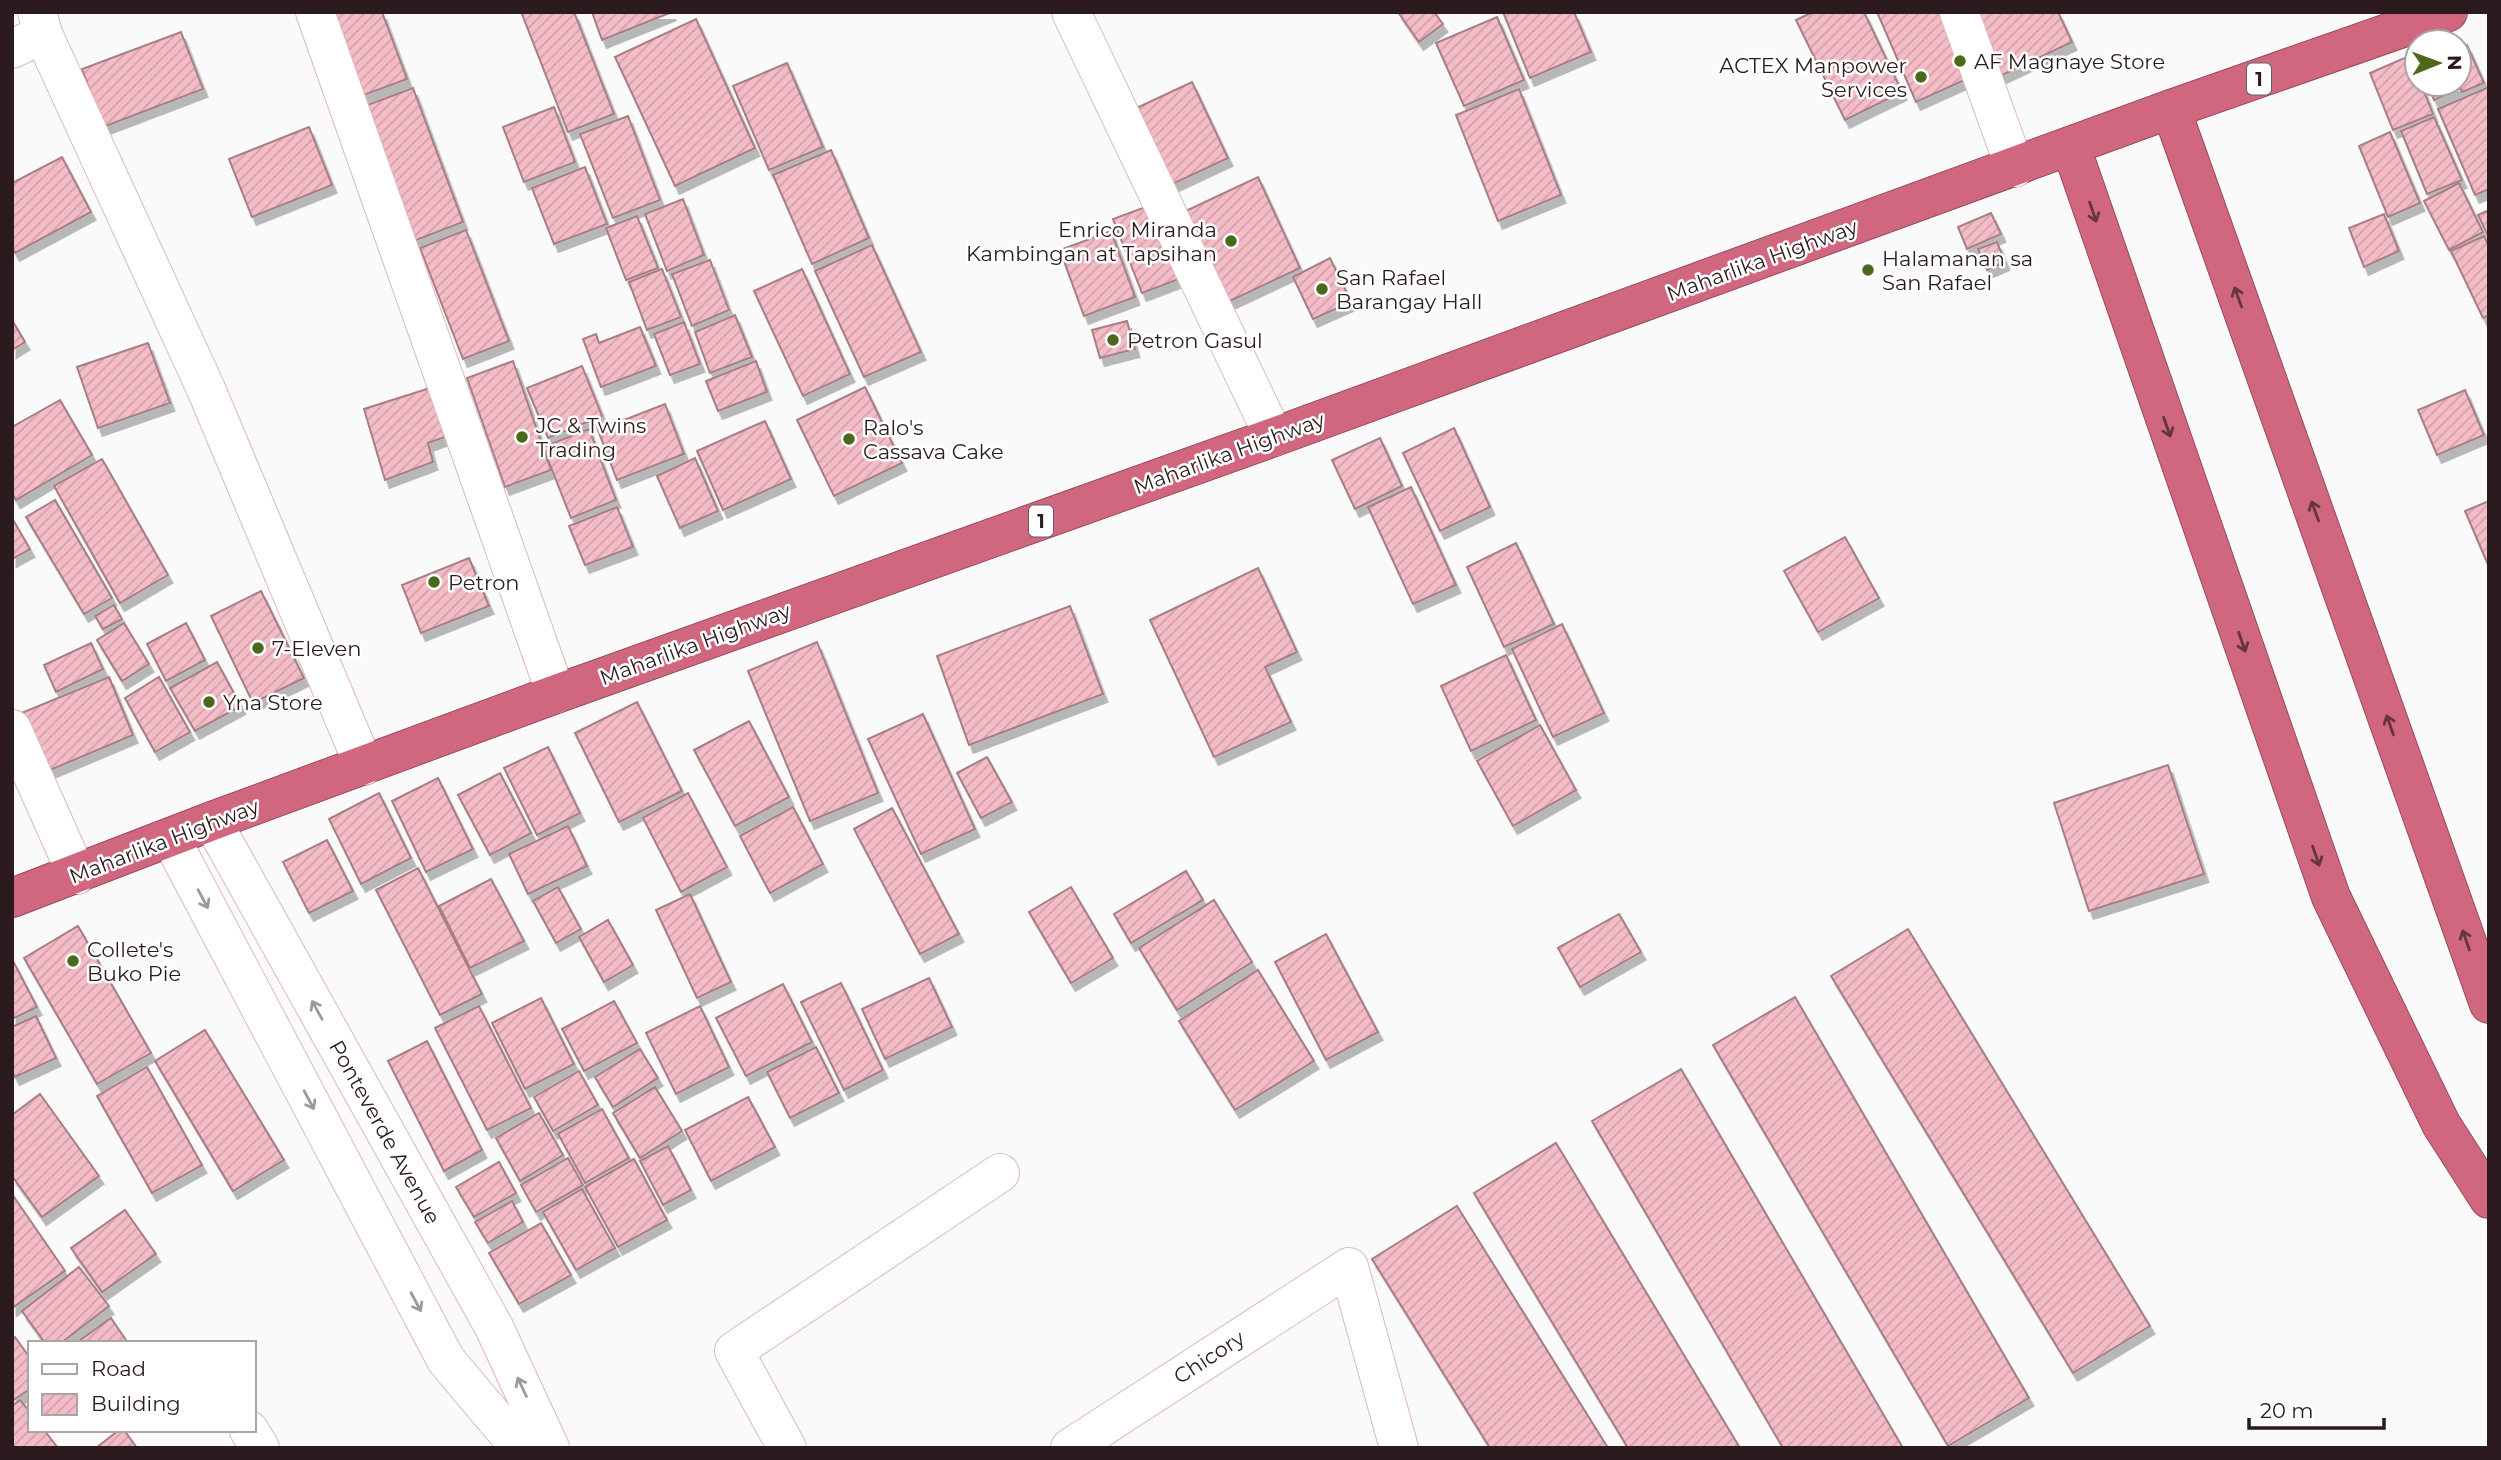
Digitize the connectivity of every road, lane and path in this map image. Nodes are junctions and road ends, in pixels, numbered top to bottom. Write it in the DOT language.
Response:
graph roads {
  1 [pos="315,12"];
  2 [pos="1070,12"];
  3 [pos="1959,12"];
  4 [pos="2448,12"];
  5 [pos="31,32"];
  6 [pos="2171,110"];
  7 [pos="2071,147"];
  8 [pos="2015,168"];
  9 [pos="1274,438"];
  10 [pos="556,694"];
  11 [pos="12,729"];
  12 [pos="364,766"];
  13 [pos="212,821"];
  14 [pos="171,839"];
  15 [pos="77,875"];
  16 [pos="12,898"];
  17 [pos="2489,1004"];
  18 [pos="1000,1173"];
  19 [pos="2489,1199"];
  20 [pos="250,1432"];
  21 [pos="260,1448"];
  22 [pos="520,1448"];
  23 [pos="551,1448"];
  24 [pos="787,1448"];
  25 [pos="1070,1448"];
  26 [pos="1399,1448"];
  1 -- 10 [label="street"];
  2 -- 9 [label="street"];
  3 -- 8 [label="street"];
  4 -- 6 [label="highway, Maharlika Highway / 1"];
  5 -- 12 [label="street"];
  6 -- 7 [label="highway, Maharlika Highway / 1"];
  17 -- 6 [label="highway, one-way"];
  7 -- 8 [label="highway, Maharlika Highway / 1"];
  7 -- 19 [label="highway, one-way"];
  8 -- 9 [label="highway, Maharlika Highway / 1"];
  9 -- 10 [label="highway, Maharlika Highway / 1"];
  10 -- 12 [label="highway, Maharlika Highway / 1"];
  11 -- 15 [label="street"];
  12 -- 13 [label="highway, Maharlika Highway / 1"];
  13 -- 14 [label="highway, Maharlika Highway / 1"];
  23 -- 13 [label="street, Ponteverde Avenue, one-way"];
  14 -- 15 [label="highway, Maharlika Highway / 1"];
  14 -- 22 [label="street, one-way"];
  15 -- 16 [label="highway, Maharlika Highway / 1"];
  18 -- 24 [label="street"];
  20 -- 21 [label="street"];
  25 -- 26 [label="street, Chicory"];
}
